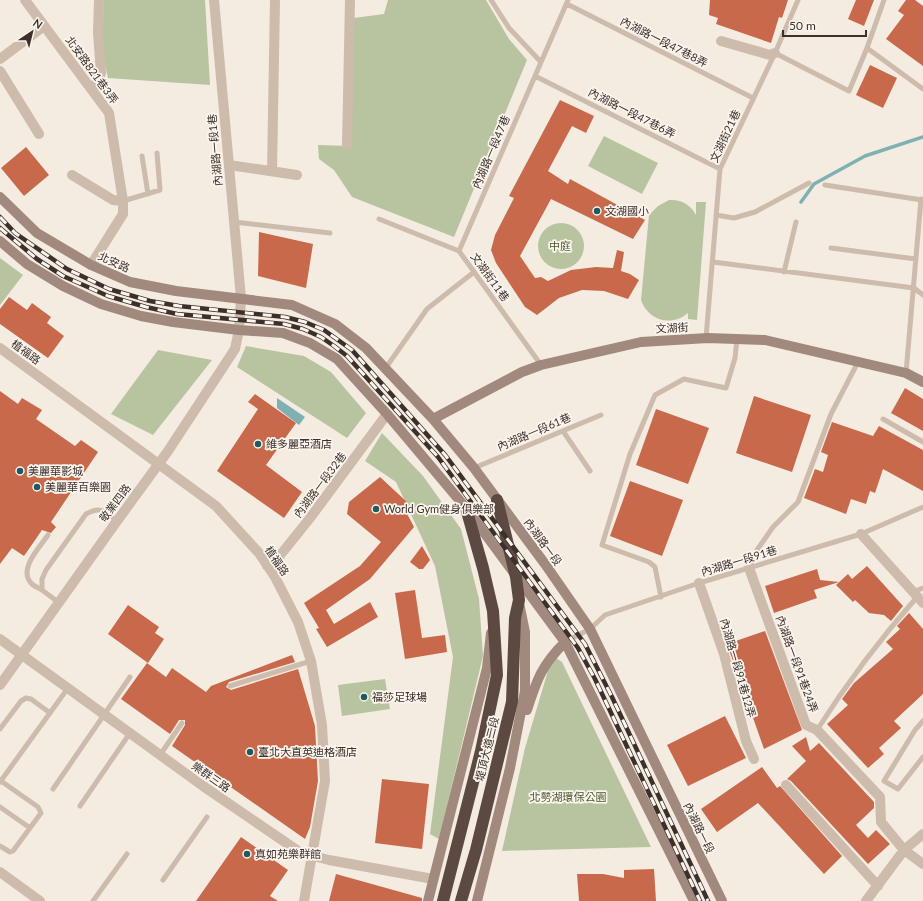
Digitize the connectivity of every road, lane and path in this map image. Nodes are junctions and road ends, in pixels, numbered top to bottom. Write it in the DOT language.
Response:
graph roads {
  1 [pos="25,0"];
  2 [pos="99,0"];
  3 [pos="214,0"];
  4 [pos="275,0"];
  5 [pos="350,0"];
  6 [pos="491,0"];
  7 [pos="798,0"];
  8 [pos="884,0"];
  9 [pos="567,2"];
  10 [pos="44,26"];
  11 [pos="721,41"];
  12 [pos="868,48"];
  13 [pos="775,53"];
  14 [pos="0,59"];
  15 [pos="540,61"];
  16 [pos="0,71"];
  17 [pos="535,76"];
  18 [pos="923,89"];
  19 [pos="93,90"];
  20 [pos="753,98"];
  21 [pos="39,134"];
  22 [pos="346,145"];
  23 [pos="157,153"];
  24 [pos="142,156"];
  25 [pos="229,165"];
  26 [pos="720,169"];
  27 [pos="272,171"];
  28 [pos="72,175"];
  29 [pos="297,175"];
  30 [pos="810,183"];
  31 [pos="825,185"];
  32 [pos="148,194"];
  33 [pos="0,197"];
  34 [pos="922,200"];
  35 [pos="123,202"];
  36 [pos="716,215"];
  37 [pos="379,219"];
  38 [pos="234,222"];
  39 [pos="796,222"];
  40 [pos="330,233"];
  41 [pos="0,241"];
  42 [pos="831,248"];
  43 [pos="459,251"];
  44 [pos="916,259"];
  45 [pos="713,262"];
  46 [pos="90,265"];
  47 [pos="474,272"];
  48 [pos="784,272"];
  49 [pos="914,288"];
  50 [pos="923,295"];
  51 [pos="241,298"];
  52 [pos="239,330"];
  53 [pos="706,338"];
  54 [pos="737,339"];
  55 [pos="0,348"];
  56 [pos="858,362"];
  57 [pos="541,365"];
  58 [pos="385,369"];
  59 [pos="906,373"];
  60 [pos="923,382"];
  61 [pos="387,414"];
  62 [pos="601,415"];
  63 [pos="883,418"];
  64 [pos="433,419"];
  65 [pos="563,431"];
  66 [pos="923,442"];
  67 [pos="160,464"];
  68 [pos="474,468"];
  69 [pos="590,471"];
  70 [pos="498,500"];
  71 [pos="923,507"];
  72 [pos="466,508"];
  73 [pos="117,520"];
  74 [pos="861,534"];
  75 [pos="48,536"];
  76 [pos="267,566"];
  77 [pos="749,568"];
  78 [pos="516,577"];
  79 [pos="699,583"];
  80 [pos="923,588"];
  81 [pos="42,590"];
  82 [pos="661,596"];
  83 [pos="918,598"];
  84 [pos="518,600"];
  85 [pos="58,602"];
  86 [pos="493,611"];
  87 [pos="590,629"];
  88 [pos="0,639"];
  89 [pos="565,642"];
  90 [pos="22,654"];
  91 [pos="311,661"];
  92 [pos="130,677"];
  93 [pos="0,685"];
  94 [pos="230,686"];
  95 [pos="68,688"];
  96 [pos="50,713"];
  97 [pos="103,714"];
  98 [pos="923,721"];
  99 [pos="182,723"];
  100 [pos="0,729"];
  101 [pos="817,730"];
  102 [pos="130,733"];
  103 [pos="160,755"];
  104 [pos="923,757"];
  105 [pos="754,759"];
  106 [pos="510,768"];
  107 [pos="1,781"];
  108 [pos="786,785"];
  109 [pos="53,789"];
  110 [pos="80,806"];
  111 [pos="0,807"];
  112 [pos="207,817"];
  113 [pos="30,828"];
  114 [pos="923,834"];
  115 [pos="0,846"];
  116 [pos="904,850"];
  117 [pos="127,854"];
  118 [pos="312,856"];
  119 [pos="923,864"];
  120 [pos="0,872"];
  121 [pos="433,879"];
  122 [pos="163,880"];
  123 [pos="878,886"];
  124 [pos="40,901"];
  125 [pos="93,901"];
  126 [pos="304,901"];
  127 [pos="428,901"];
  128 [pos="443,901"];
  129 [pos="461,901"];
  130 [pos="477,901"];
  131 [pos="694,901"];
  132 [pos="722,901"];
  133 [pos="866,901"];
  1 -- 10 [label="street, 北安路821巷3弄"];
  2 -- 19 [label="street"];
  3 -- 25 [label="street, 內湖路一段1巷"];
  4 -- 27 [label="street"];
  5 -- 22 [label="street"];
  6 -- 15 [label="lane"];
  7 -- 13 [label="lane, 文湖街21巷"];
  8 -- 12 [label="lane"];
  9 -- 15 [label="lane, 內湖路一段47巷"];
  9 -- 20 [label="lane, 內湖路一段47巷8弄"];
  10 -- 14 [label="street"];
  10 -- 19 [label="street, 北安路821巷3弄"];
  11 -- 13 [label="street"];
  12 -- 13 [label="lane"];
  12 -- 18 [label="lane"];
  13 -- 20 [label="lane, 文湖街21巷"];
  15 -- 17 [label="lane, 內湖路一段47巷"];
  16 -- 21 [label="street"];
  17 -- 26 [label="lane, 內湖路一段47巷6弄"];
  17 -- 43 [label="lane, 內湖路一段47巷"];
  19 -- 35 [label="street, 北安路821巷3弄"];
  20 -- 26 [label="lane, 文湖街21巷"];
  23 -- 32 [label="lane"];
  24 -- 32 [label="lane"];
  25 -- 27 [label="street"];
  25 -- 38 [label="street, 內湖路一段1巷"];
  26 -- 36 [label="lane, 文湖街21巷"];
  27 -- 29 [label="street"];
  28 -- 35 [label="street"];
  30 -- 36 [label="lane"];
  31 -- 34 [label="lane"];
  32 -- 35 [label="lane"];
  33 -- 46 [label="main road, 北安路"];
  34 -- 44 [label="lane"];
  35 -- 46 [label="street"];
  36 -- 45 [label="lane, 文湖街21巷"];
  37 -- 43 [label="lane, 文湖街11巷"];
  38 -- 40 [label="lane"];
  38 -- 51 [label="street, 內湖路一段1巷"];
  39 -- 48 [label="lane"];
  41 -- 52 [label="main road"];
  42 -- 44 [label="lane"];
  43 -- 47 [label="lane, 文湖街11巷"];
  44 -- 49 [label="lane"];
  45 -- 48 [label="lane"];
  45 -- 53 [label="lane, 文湖街21巷"];
  46 -- 51 [label="main road, 北安路"];
  47 -- 57 [label="lane, 文湖街11巷"];
  47 -- 58 [label="lane"];
  48 -- 49 [label="lane"];
  49 -- 50 [label="lane"];
  49 -- 59 [label="lane"];
  51 -- 52 [label="street, 內湖路一段1巷"];
  51 -- 58 [label="main road, 內湖路一段"];
  52 -- 61 [label="main road"];
  52 -- 67 [label="street, 敬業四路"];
  53 -- 54 [label="main road, 文湖街"];
  53 -- 57 [label="main road, 文湖街"];
  54 -- 56 [label="main road, 文湖街"];
  54 -- 82 [label="lane"];
  55 -- 67 [label="street, 植福路"];
  56 -- 59 [label="main road, 文湖街"];
  56 -- 77 [label="lane"];
  57 -- 64 [label="main road, 文湖街"];
  58 -- 64 [label="main road, 內湖路一段"];
  59 -- 60 [label="main road, 文湖街"];
  61 -- 72 [label="main road"];
  61 -- 76 [label="street, 內湖路一段32巷"];
  62 -- 65 [label="lane, 內湖路一段61巷"];
  63 -- 66 [label="lane"];
  64 -- 68 [label="main road, 內湖路一段"];
  65 -- 68 [label="lane, 內湖路一段61巷"];
  65 -- 69 [label="lane"];
  67 -- 73 [label="street, 敬業四路"];
  67 -- 76 [label="street, 植福路"];
  68 -- 70 [label="main road, 內湖路一段"];
  70 -- 78 [label="highway, 堤頂大道二段"];
  70 -- 87 [label="main road, 內湖路一段"];
  71 -- 74 [label="lane, 內湖路一段91巷"];
  72 -- 78 [label="main road"];
  72 -- 86 [label="highway, 堤頂大道二段"];
  73 -- 81 [label="lane"];
  73 -- 85 [label="street, 敬業四路"];
  74 -- 77 [label="lane, 內湖路一段91巷"];
  74 -- 83 [label="street"];
  75 -- 81 [label="lane"];
  76 -- 91 [label="street, 植福路"];
  77 -- 79 [label="lane, 內湖路一段91巷"];
  77 -- 101 [label="street, 內湖路一段91巷24弄"];
  78 -- 84 [label="highway, 堤頂大道二段"];
  78 -- 89 [label="main road"];
  79 -- 82 [label="lane, 內湖路一段91巷"];
  79 -- 105 [label="street, 內湖路一段91巷12弄"];
  80 -- 83 [label="lane"];
  81 -- 85 [label="lane"];
  82 -- 87 [label="lane, 內湖路一段91巷"];
  83 -- 101 [label="lane"];
  84 -- 106 [label="main road, 堤頂大道二段"];
  84 -- 129 [label="highway, 堤頂大道二段"];
  85 -- 90 [label="street, 敬業四路"];
  86 -- 121 [label="main road, 堤頂大道二段"];
  86 -- 128 [label="highway, 堤頂大道二段"];
  87 -- 89 [label="lane, 內湖路一段91巷"];
  87 -- 132 [label="main road, 內湖路一段"];
  88 -- 90 [label="street, 樂群三路"];
  89 -- 106 [label="main road"];
  89 -- 131 [label="main road"];
  90 -- 93 [label="street, 敬業四路"];
  90 -- 95 [label="street, 樂群三路"];
  91 -- 94 [label="lane"];
  91 -- 118 [label="street, 植福路"];
  92 -- 97 [label="lane"];
  95 -- 96 [label="lane"];
  95 -- 97 [label="street, 樂群三路"];
  96 -- 100 [label="lane"];
  96 -- 107 [label="lane"];
  97 -- 102 [label="street, 樂群三路"];
  97 -- 109 [label="lane"];
  98 -- 104 [label="lane"];
  99 -- 103 [label="lane"];
  101 -- 116 [label="street, 內湖路一段91巷24弄"];
  102 -- 103 [label="street, 樂群三路"];
  102 -- 110 [label="lane"];
  103 -- 118 [label="street, 樂群三路"];
  106 -- 130 [label="main road, 堤頂大道二段"];
  107 -- 113 [label="lane"];
  108 -- 123 [label="street"];
  111 -- 113 [label="lane"];
  112 -- 122 [label="lane"];
  113 -- 115 [label="lane"];
  114 -- 116 [label="street"];
  116 -- 119 [label="street, 內湖路一段91巷24弄"];
  116 -- 123 [label="street"];
  117 -- 125 [label="lane"];
  118 -- 121 [label="street, 樂群三路"];
  118 -- 126 [label="street, 植福路"];
  120 -- 124 [label="street"];
  121 -- 127 [label="main road, 堤頂大道二段"];
  123 -- 133 [label="street"];
}
